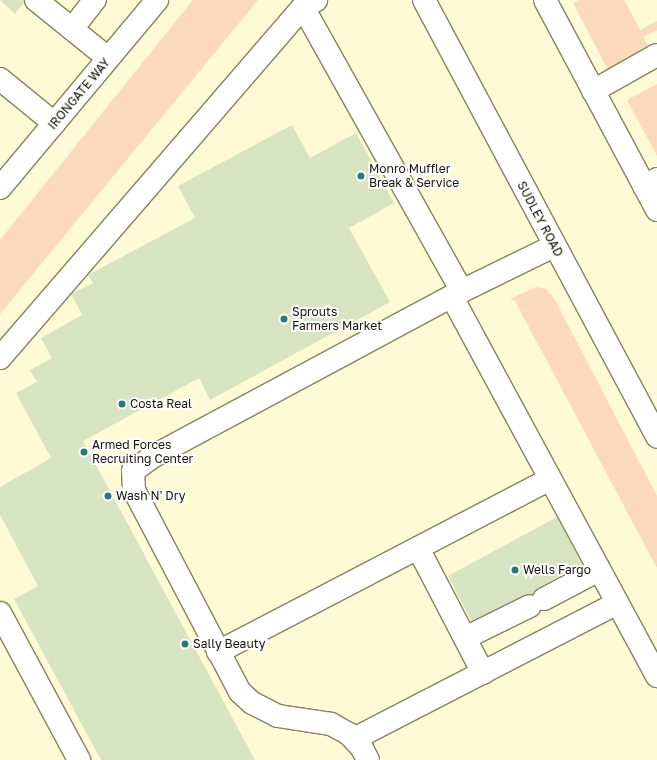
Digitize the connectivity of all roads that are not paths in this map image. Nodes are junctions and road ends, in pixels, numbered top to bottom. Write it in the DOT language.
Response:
graph roads {
  1 [pos="36,0"];
  2 [pos="95,0"];
  3 [pos="157,0"];
  4 [pos="424,0"];
  5 [pos="546,0"];
  6 [pos="310,4"];
  7 [pos="72,29"];
  8 [pos="657,55"];
  9 [pos="108,58"];
  10 [pos="0,79"];
  11 [pos="594,90"];
  12 [pos="54,123"];
  13 [pos="651,183"];
  14 [pos="0,188"];
  15 [pos="657,210"];
  16 [pos="554,246"];
  17 [pos="457,294"];
  18 [pos="0,358"];
  19 [pos="657,437"];
  20 [pos="550,480"];
  21 [pos="418,548"];
  22 [pos="600,570"];
  23 [pos="617,603"];
  24 [pos="0,613"];
  25 [pos="465,638"];
  26 [pos="218,652"];
  27 [pos="483,672"];
  28 [pos="657,676"];
  29 [pos="354,739"];
  30 [pos="79,760"];
  31 [pos="368,760"];
  1 -- 7 [label="main road"];
  2 -- 7 [label="main road"];
  3 -- 9 [label="main road, IRONGATE WAY"];
  4 -- 16 [label="main road, SUDLEY ROAD"];
  5 -- 11 [label="main road"];
  6 -- 17 [label="main road"];
  6 -- 18 [label="main road"];
  7 -- 9 [label="main road"];
  8 -- 11 [label="main road"];
  9 -- 12 [label="main road, IRONGATE WAY"];
  10 -- 12 [label="main road"];
  11 -- 13 [label="main road"];
  12 -- 14 [label="main road, IRONGATE WAY"];
  13 -- 15 [label="main road"];
  16 -- 17 [label="main road"];
  16 -- 19 [label="main road, SUDLEY ROAD"];
  17 -- 20 [label="main road"];
  17 -- 26 [label="main road"];
  20 -- 21 [label="main road"];
  20 -- 22 [label="main road"];
  21 -- 25 [label="main road"];
  21 -- 26 [label="main road"];
  22 -- 23 [label="main road"];
  22 -- 25 [label="main road"];
  23 -- 27 [label="main road"];
  23 -- 28 [label="main road"];
  24 -- 30 [label="main road"];
  25 -- 27 [label="main road"];
  26 -- 29 [label="main road"];
  27 -- 29 [label="main road"];
  29 -- 31 [label="main road"];
}
